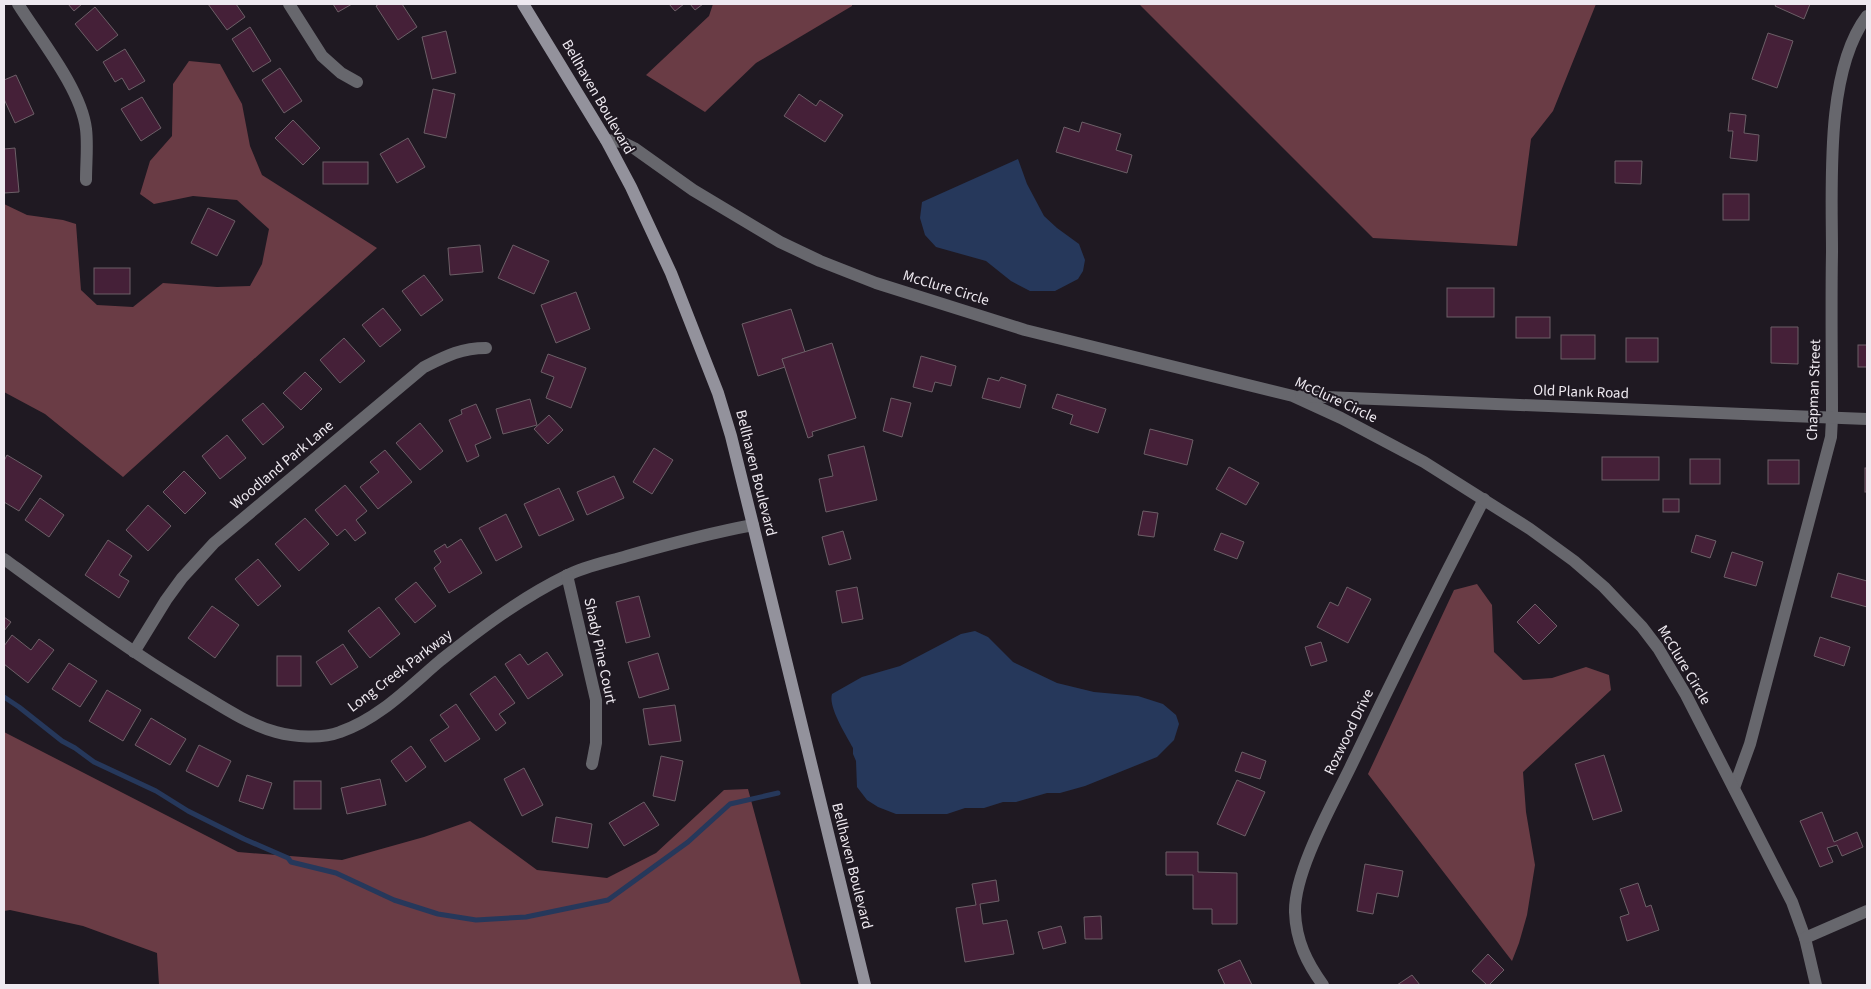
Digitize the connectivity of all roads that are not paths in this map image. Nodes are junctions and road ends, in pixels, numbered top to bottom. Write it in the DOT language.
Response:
graph roads {
  1 [pos="18,4"];
  2 [pos="289,4"];
  3 [pos="523,4"];
  4 [pos="1867,16"];
  5 [pos="357,82"];
  6 [pos="606,140"];
  7 [pos="86,180"];
  8 [pos="486,348"];
  9 [pos="1293,396"];
  10 [pos="1832,418"];
  11 [pos="1867,419"];
  12 [pos="1484,500"];
  13 [pos="753,525"];
  14 [pos="4,559"];
  15 [pos="567,575"];
  16 [pos="134,652"];
  17 [pos="592,764"];
  18 [pos="1734,788"];
  19 [pos="1867,911"];
  20 [pos="1805,938"];
  21 [pos="865,985"];
  22 [pos="1323,985"];
  23 [pos="1816,985"];
  1 -- 7 [label="street"];
  2 -- 5 [label="street"];
  3 -- 6 [label="main road, Bellhaven Boulevard"];
  4 -- 10 [label="street, Chapman Street"];
  6 -- 9 [label="street, McClure Circle"];
  6 -- 13 [label="main road, Bellhaven Boulevard"];
  8 -- 16 [label="street, Woodland Park Lane"];
  9 -- 10 [label="street, Old Plank Road"];
  9 -- 12 [label="street, McClure Circle"];
  10 -- 11 [label="street, Old Plank Road"];
  10 -- 18 [label="street, Chapman Street"];
  12 -- 18 [label="street, McClure Circle"];
  12 -- 22 [label="street, Rozwood Drive"];
  13 -- 15 [label="street, Long Creek Parkway"];
  13 -- 21 [label="main road, Bellhaven Boulevard"];
  14 -- 16 [label="street, Long Creek Parkway"];
  15 -- 16 [label="street, Long Creek Parkway"];
  15 -- 17 [label="street, Shady Pine Court"];
  18 -- 20 [label="street, McClure Circle"];
  19 -- 20 [label="street"];
  20 -- 23 [label="street, McClure Circle"];
}
